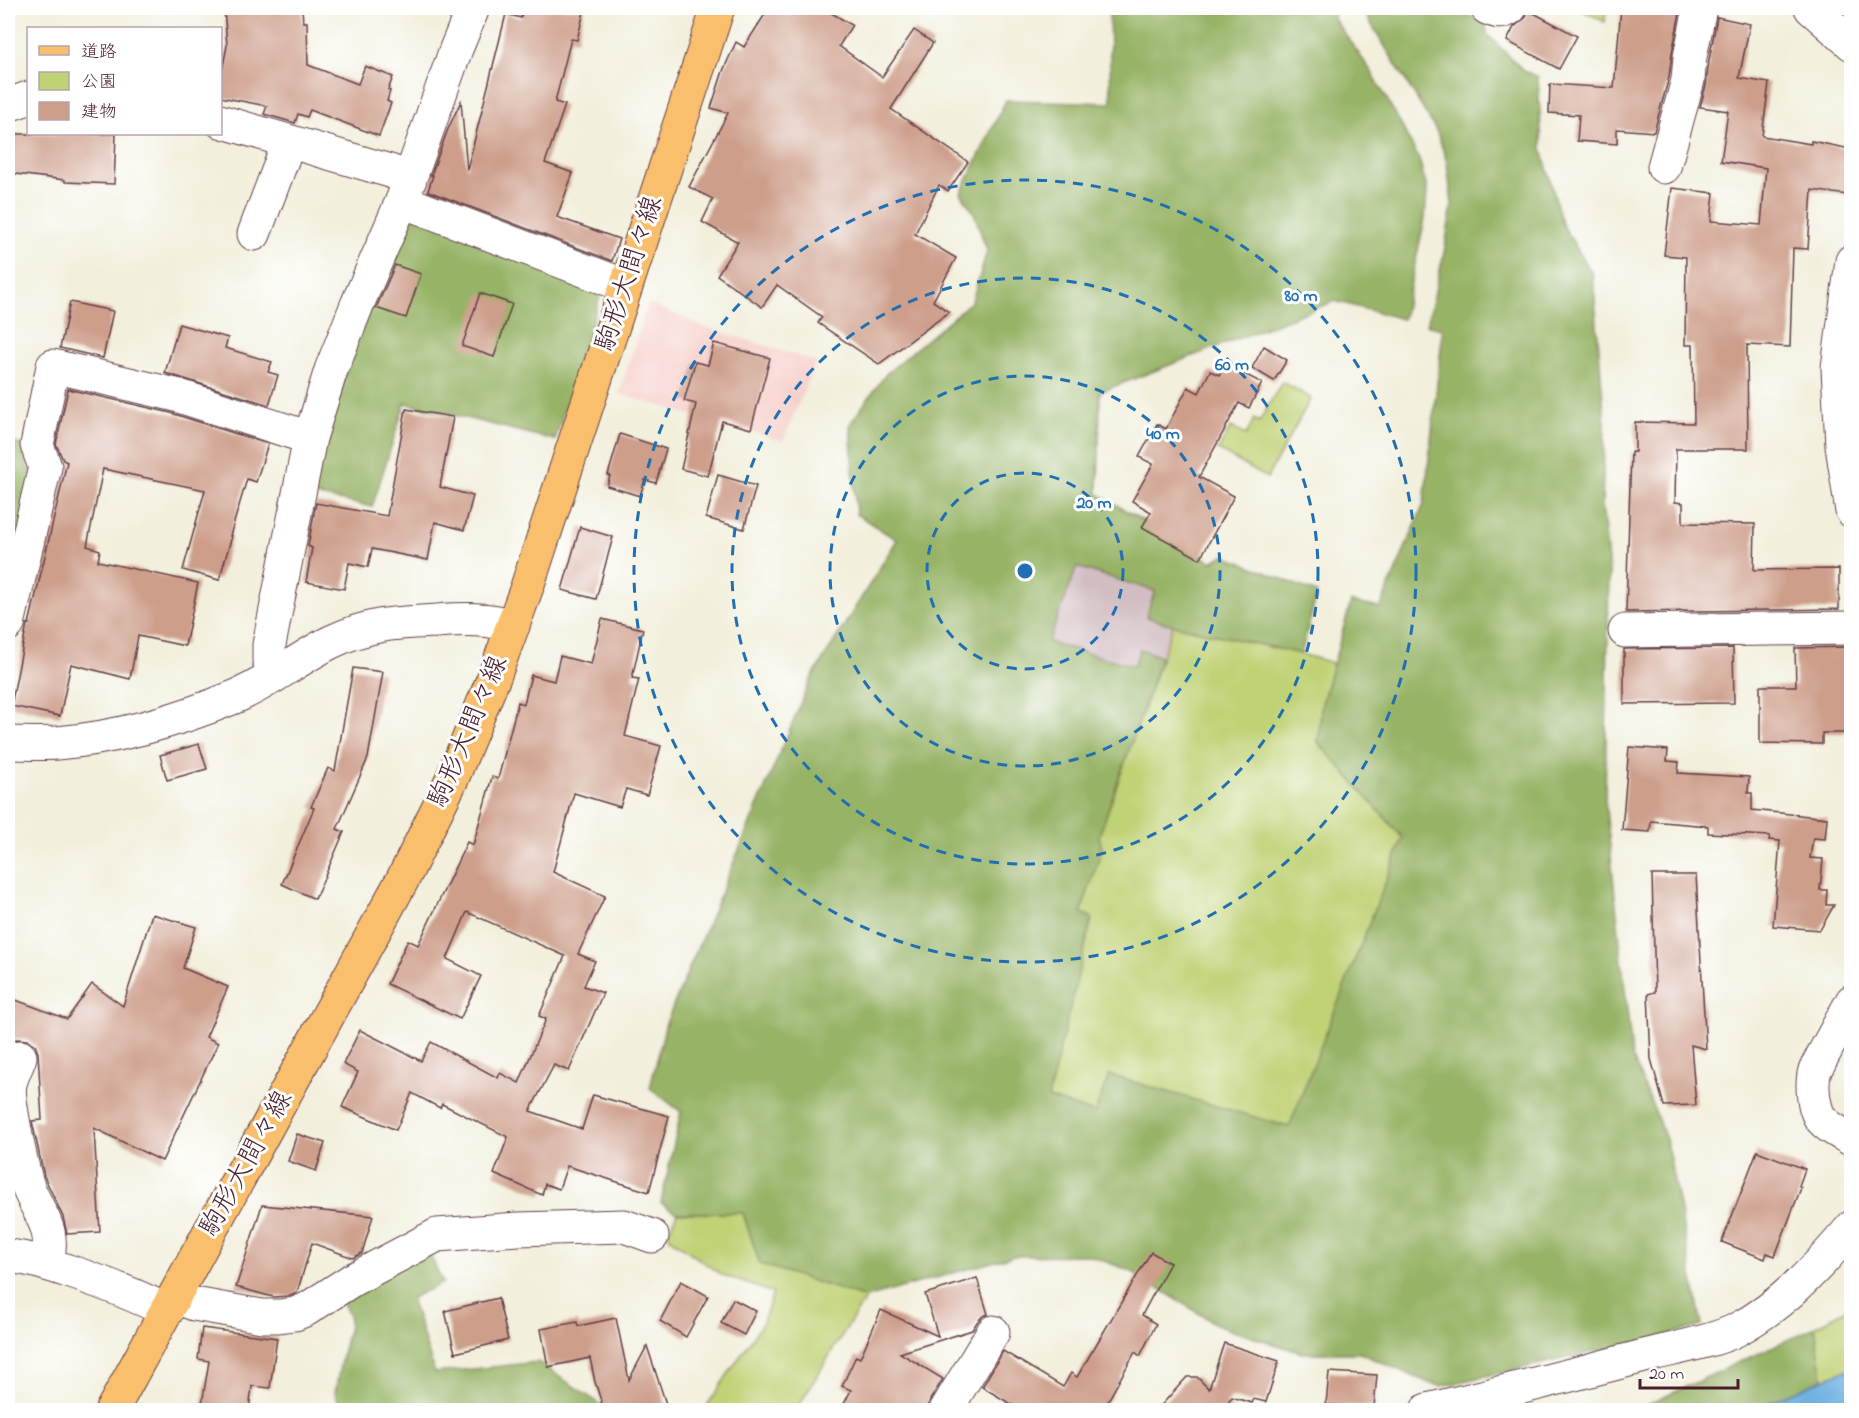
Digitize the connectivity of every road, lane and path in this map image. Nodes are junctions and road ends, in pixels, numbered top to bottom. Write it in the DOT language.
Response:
graph roads {
  1 [pos="473,8"];
  2 [pos="718,8"];
  3 [pos="1487,8"];
  4 [pos="1510,8"];
  5 [pos="1700,8"];
  6 [pos="1811,8"];
  7 [pos="1851,44"];
  8 [pos="27,98"];
  9 [pos="8,105"];
  10 [pos="222,122"];
  11 [pos="289,142"];
  12 [pos="1664,167"];
  13 [pos="406,190"];
  14 [pos="254,234"];
  15 [pos="1851,261"];
  16 [pos="626,286"];
  17 [pos="1845,381"];
  18 [pos="310,438"];
  19 [pos="1851,511"];
  20 [pos="8,624"];
  21 [pos="513,626"];
  22 [pos="1851,628"];
  23 [pos="1625,631"];
  24 [pos="274,676"];
  25 [pos="8,743"];
  26 [pos="1851,1002"];
  27 [pos="20,1057"];
  28 [pos="1851,1140"];
  29 [pos="1851,1227"];
  30 [pos="652,1236"];
  31 [pos="8,1256"];
  32 [pos="47,1264"];
  33 [pos="171,1304"];
  34 [pos="993,1332"];
  35 [pos="112,1410"];
  36 [pos="946,1410"];
  37 [pos="1427,1410"];
  1 -- 13 [label="street"];
  2 -- 16 [label="main road, 駒形大間々線"];
  3 -- 4 [label="street"];
  5 -- 12 [label="street"];
  6 -- 7 [label="street"];
  8 -- 9 [label="street"];
  10 -- 11 [label="street"];
  11 -- 13 [label="street"];
  11 -- 14 [label="street"];
  13 -- 16 [label="street"];
  13 -- 18 [label="street"];
  15 -- 17 [label="street"];
  16 -- 21 [label="main road, 駒形大間々線"];
  17 -- 19 [label="street"];
  18 -- 20 [label="street"];
  18 -- 24 [label="street"];
  21 -- 24 [label="street"];
  21 -- 33 [label="main road, 駒形大間々線"];
  22 -- 23 [label="street"];
  24 -- 25 [label="street"];
  26 -- 28 [label="street"];
  27 -- 32 [label="street"];
  29 -- 37 [label="street"];
  30 -- 33 [label="street"];
  31 -- 32 [label="street"];
  32 -- 33 [label="street"];
  33 -- 35 [label="main road, 駒形大間々線"];
  34 -- 36 [label="street"];
}
